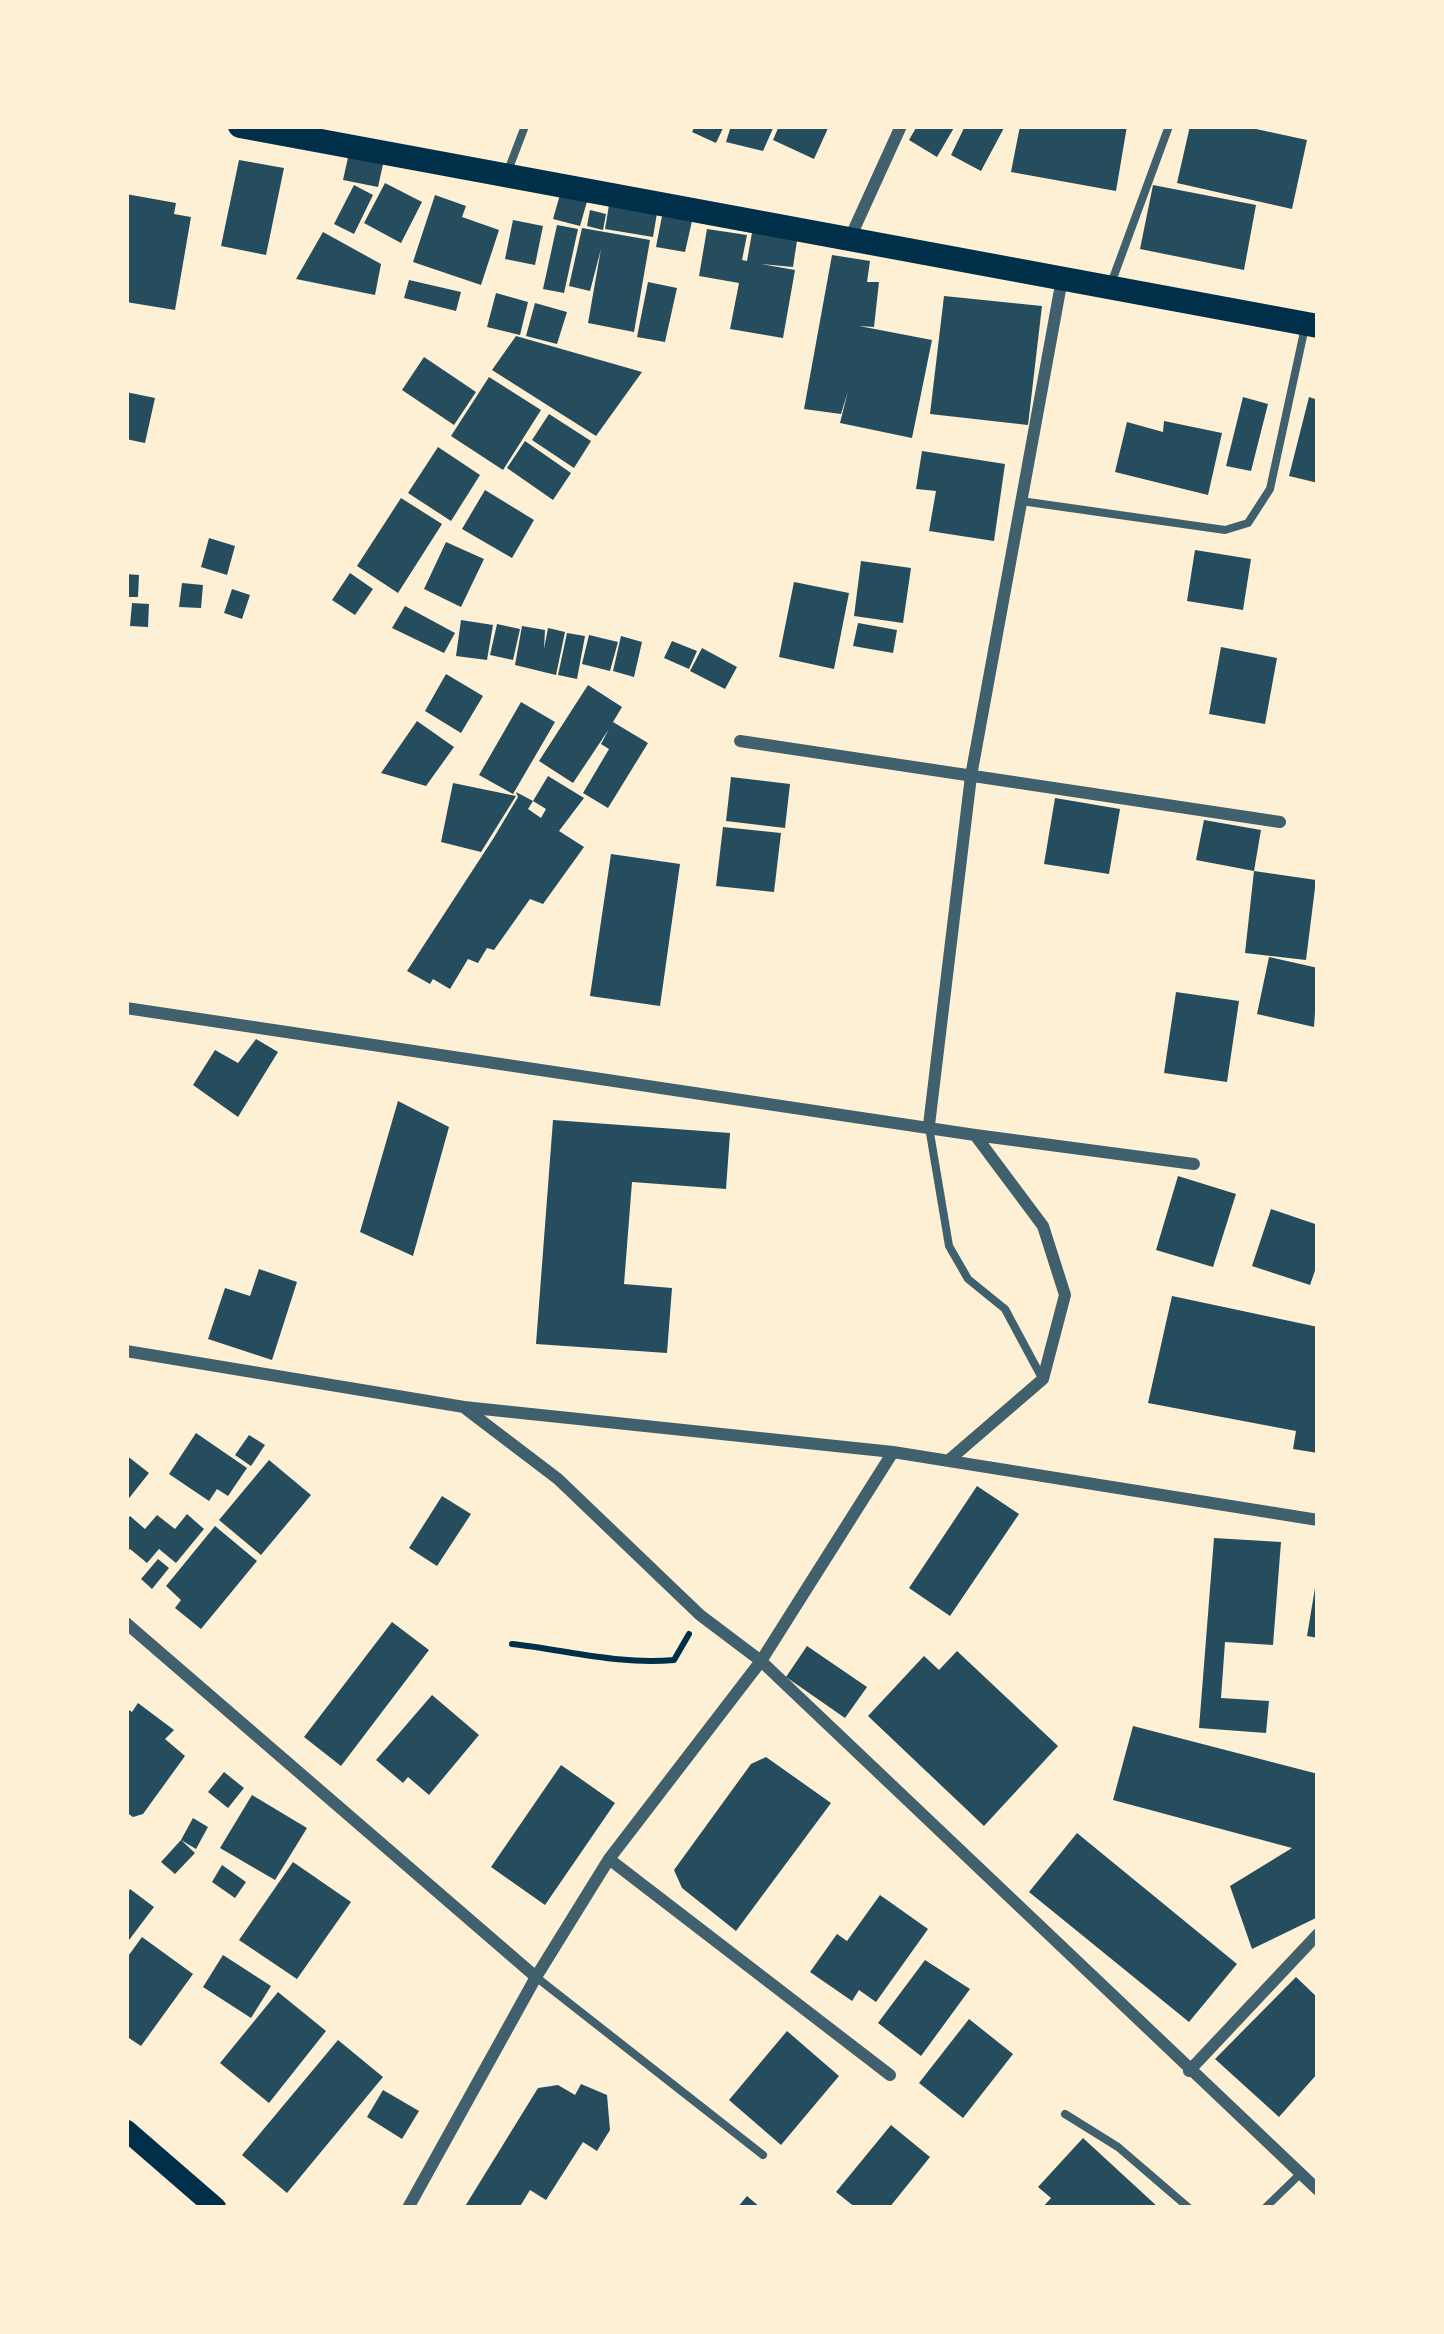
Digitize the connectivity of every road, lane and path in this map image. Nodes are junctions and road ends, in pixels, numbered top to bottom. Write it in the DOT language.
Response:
graph roads {
  1 [pos="240,126"];
  2 [pos="524,126"];
  3 [pos="901,126"];
  4 [pos="1169,126"];
  5 [pos="506,176"];
  6 [pos="849,239"];
  7 [pos="1062,279"];
  8 [pos="1109,288"];
  9 [pos="1312,325"];
  10 [pos="1022,501"];
  11 [pos="740,742"];
  12 [pos="970,776"];
  13 [pos="1280,822"];
  14 [pos="126,1008"];
  15 [pos="928,1126"];
  16 [pos="974,1135"];
  17 [pos="1194,1164"];
  18 [pos="126,1351"];
  19 [pos="1043,1379"];
  20 [pos="464,1407"];
  21 [pos="893,1452"];
  22 [pos="949,1460"];
  23 [pos="1318,1520"];
  24 [pos="700,1616"];
  25 [pos="126,1623"];
  26 [pos="512,1644"];
  27 [pos="761,1661"];
  28 [pos="609,1859"];
  29 [pos="1318,1934"];
  30 [pos="536,1977"];
  31 [pos="1189,2071"];
  32 [pos="890,2074"];
  33 [pos="1065,2114"];
  34 [pos="126,2130"];
  35 [pos="763,2155"];
  36 [pos="1300,2174"];
  37 [pos="1318,2190"];
  38 [pos="217,2208"];
  39 [pos="408,2208"];
  40 [pos="1189,2208"];
  41 [pos="1265,2208"];
  1 -- 5 [label="highway"];
  2 -- 5 [label="lane"];
  3 -- 6 [label="street"];
  4 -- 8 [label="lane"];
  5 -- 6 [label="highway"];
  6 -- 7 [label="highway"];
  7 -- 8 [label="highway"];
  7 -- 10 [label="street"];
  8 -- 9 [label="highway"];
  9 -- 10 [label="lane"];
  10 -- 12 [label="street"];
  11 -- 12 [label="street"];
  12 -- 13 [label="street"];
  12 -- 15 [label="street"];
  14 -- 15 [label="street"];
  15 -- 16 [label="street"];
  15 -- 19 [label="lane"];
  16 -- 17 [label="street"];
  16 -- 19 [label="street"];
  18 -- 20 [label="street"];
  19 -- 22 [label="street"];
  20 -- 21 [label="street"];
  20 -- 24 [label="street"];
  21 -- 22 [label="street"];
  21 -- 27 [label="street"];
  22 -- 23 [label="street"];
  24 -- 26 [label="path"];
  24 -- 27 [label="street"];
  25 -- 30 [label="street"];
  27 -- 28 [label="street"];
  27 -- 31 [label="street"];
  28 -- 30 [label="street"];
  28 -- 32 [label="street"];
  29 -- 31 [label="street"];
  30 -- 35 [label="lane"];
  30 -- 39 [label="street"];
  31 -- 36 [label="street"];
  33 -- 40 [label="lane"];
  34 -- 38 [label="main road"];
  36 -- 37 [label="street"];
  36 -- 41 [label="lane"];
}
